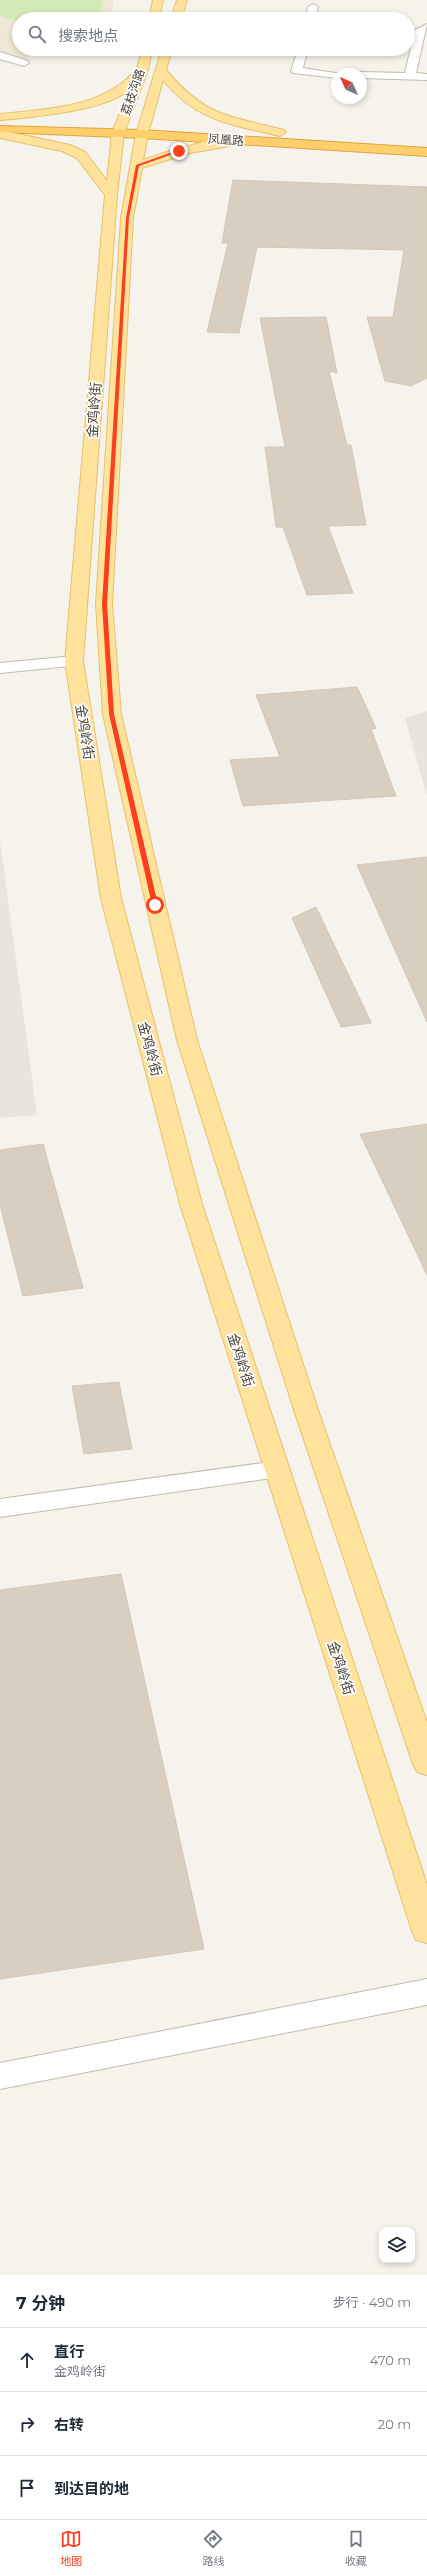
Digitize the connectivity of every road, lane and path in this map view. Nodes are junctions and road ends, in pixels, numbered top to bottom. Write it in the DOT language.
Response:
graph roads {
  1 [pos="158,0"];
  2 [pos="182,0"];
  3 [pos="313,7"];
  4 [pos="155,12"];
  5 [pos="178,12"];
  6 [pos="312,12"];
  7 [pos="427,26"];
  8 [pos="415,53"];
  9 [pos="0,55"];
  10 [pos="145,56"];
  11 [pos="165,56"];
  12 [pos="301,56"];
  13 [pos="414,56"];
  14 [pos="24,63"];
  15 [pos="160,69"];
  16 [pos="142,70"];
  17 [pos="331,74"];
  18 [pos="367,75"];
  19 [pos="410,76"];
  20 [pos="427,77"];
  21 [pos="0,118"];
  22 [pos="120,128"];
  23 [pos="144,128"];
  24 [pos="0,129"];
  25 [pos="280,132"];
  26 [pos="0,134"];
  27 [pos="388,137"];
  28 [pos="236,141"];
  29 [pos="427,152"];
  30 [pos="137,166"];
  31 [pos="111,195"];
  32 [pos="74,661"];
  33 [pos="0,668"];
  34 [pos="277,1470"];
  35 [pos="0,1508"];
  36 [pos="427,1764"];
  37 [pos="427,1932"];
  38 [pos="427,1992"];
  39 [pos="0,2076"];
  1 -- 4 [label="main road"];
  2 -- 5 [label="main road"];
  3 -- 6 [label="street"];
  7 -- 8 [label="street"];
  9 -- 14 [label="street"];
  10 -- 16 [label="main road, 荔枝沟路"];
  11 -- 15 [label="main road, 荔枝沟路"];
  12 -- 17 [label="street"];
  13 -- 19 [label="street"];
  15 -- 23 [label="main road, 荔枝沟路"];
  15 -- 25 [label="main road"];
  16 -- 21 [label="main road"];
  16 -- 22 [label="main road, 荔枝沟路"];
  18 -- 19 [label="street"];
  19 -- 20 [label="street"];
  21 -- 22 [label="highway, 凤凰路"];
  22 -- 23 [label="highway, 凤凰路"];
  22 -- 24 [label="highway, 凤凰路"];
  22 -- 31 [label="main road, 金鸡岭街"];
  23 -- 25 [label="highway, 凤凰路"];
  23 -- 28 [label="highway, 凤凰路"];
  23 -- 30 [label="main road, 金鸡岭街"];
  25 -- 27 [label="highway, 凤凰路"];
  26 -- 31 [label="main road"];
  28 -- 29 [label="highway, 凤凰路"];
  28 -- 30 [label="main road"];
  30 -- 36 [label="main road, 金鸡岭街"];
  31 -- 32 [label="main road, 金鸡岭街"];
  32 -- 33 [label="street"];
  32 -- 34 [label="main road, 金鸡岭街"];
  34 -- 35 [label="street"];
  34 -- 37 [label="main road, 金鸡岭街"];
  38 -- 39 [label="street"];
}
